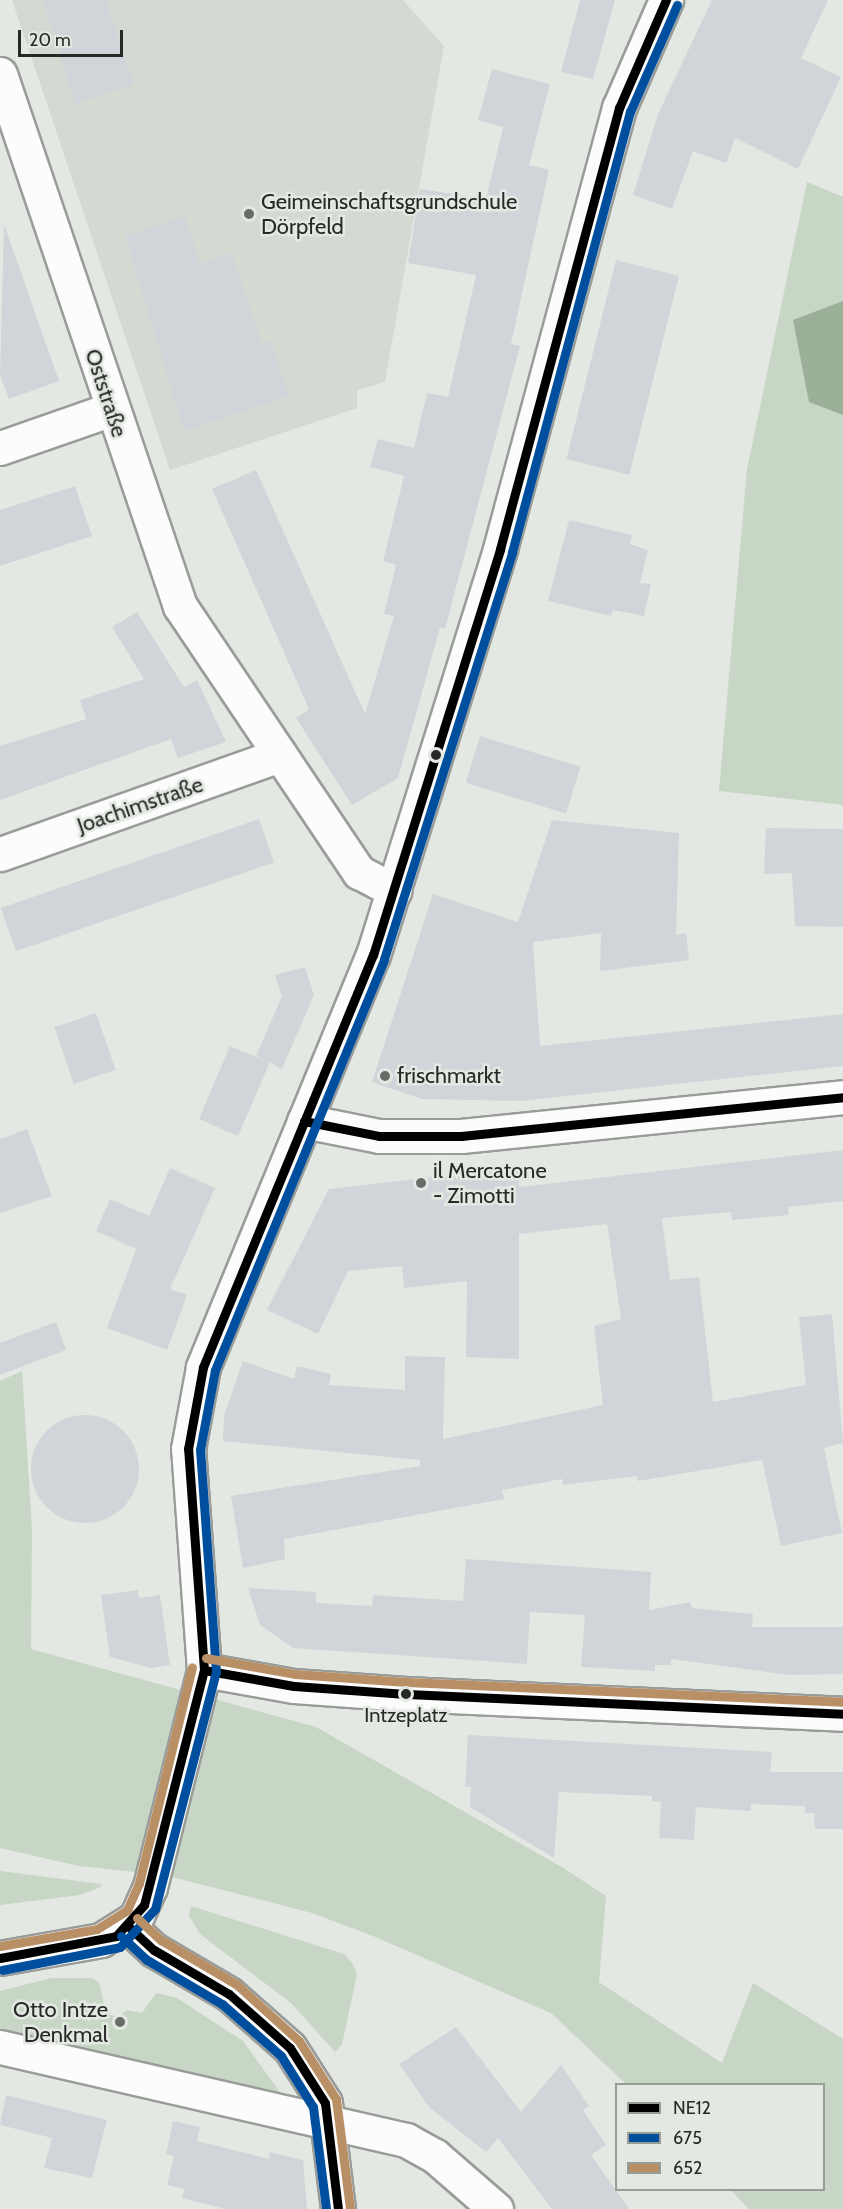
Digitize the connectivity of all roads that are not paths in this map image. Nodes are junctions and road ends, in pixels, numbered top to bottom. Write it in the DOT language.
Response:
graph roads {
  1 [pos="666,0"];
  2 [pos="0,74"];
  3 [pos="112,409"];
  4 [pos="0,448"];
  5 [pos="280,755"];
  6 [pos="0,854"];
  7 [pos="394,891"];
  8 [pos="843,1097"];
  9 [pos="304,1121"];
  10 [pos="204,1670"];
  11 [pos="843,1714"];
  12 [pos="129,1927"];
  13 [pos="0,1958"];
  14 [pos="0,2047"];
  15 [pos="330,2123"];
  16 [pos="338,2209"];
  17 [pos="496,2209"];
  1 -- 7 [label="street"];
  2 -- 3 [label="street, Oststraße"];
  3 -- 4 [label="street"];
  3 -- 5 [label="street, Oststraße"];
  5 -- 6 [label="street, Joachimstraße"];
  5 -- 7 [label="street, Oststraße"];
  7 -- 9 [label="street"];
  8 -- 9 [label="street"];
  9 -- 10 [label="street"];
  10 -- 11 [label="street"];
  10 -- 12 [label="street"];
  12 -- 13 [label="street"];
  12 -- 15 [label="street"];
  14 -- 15 [label="street"];
  15 -- 16 [label="street"];
  15 -- 17 [label="street"];
}
